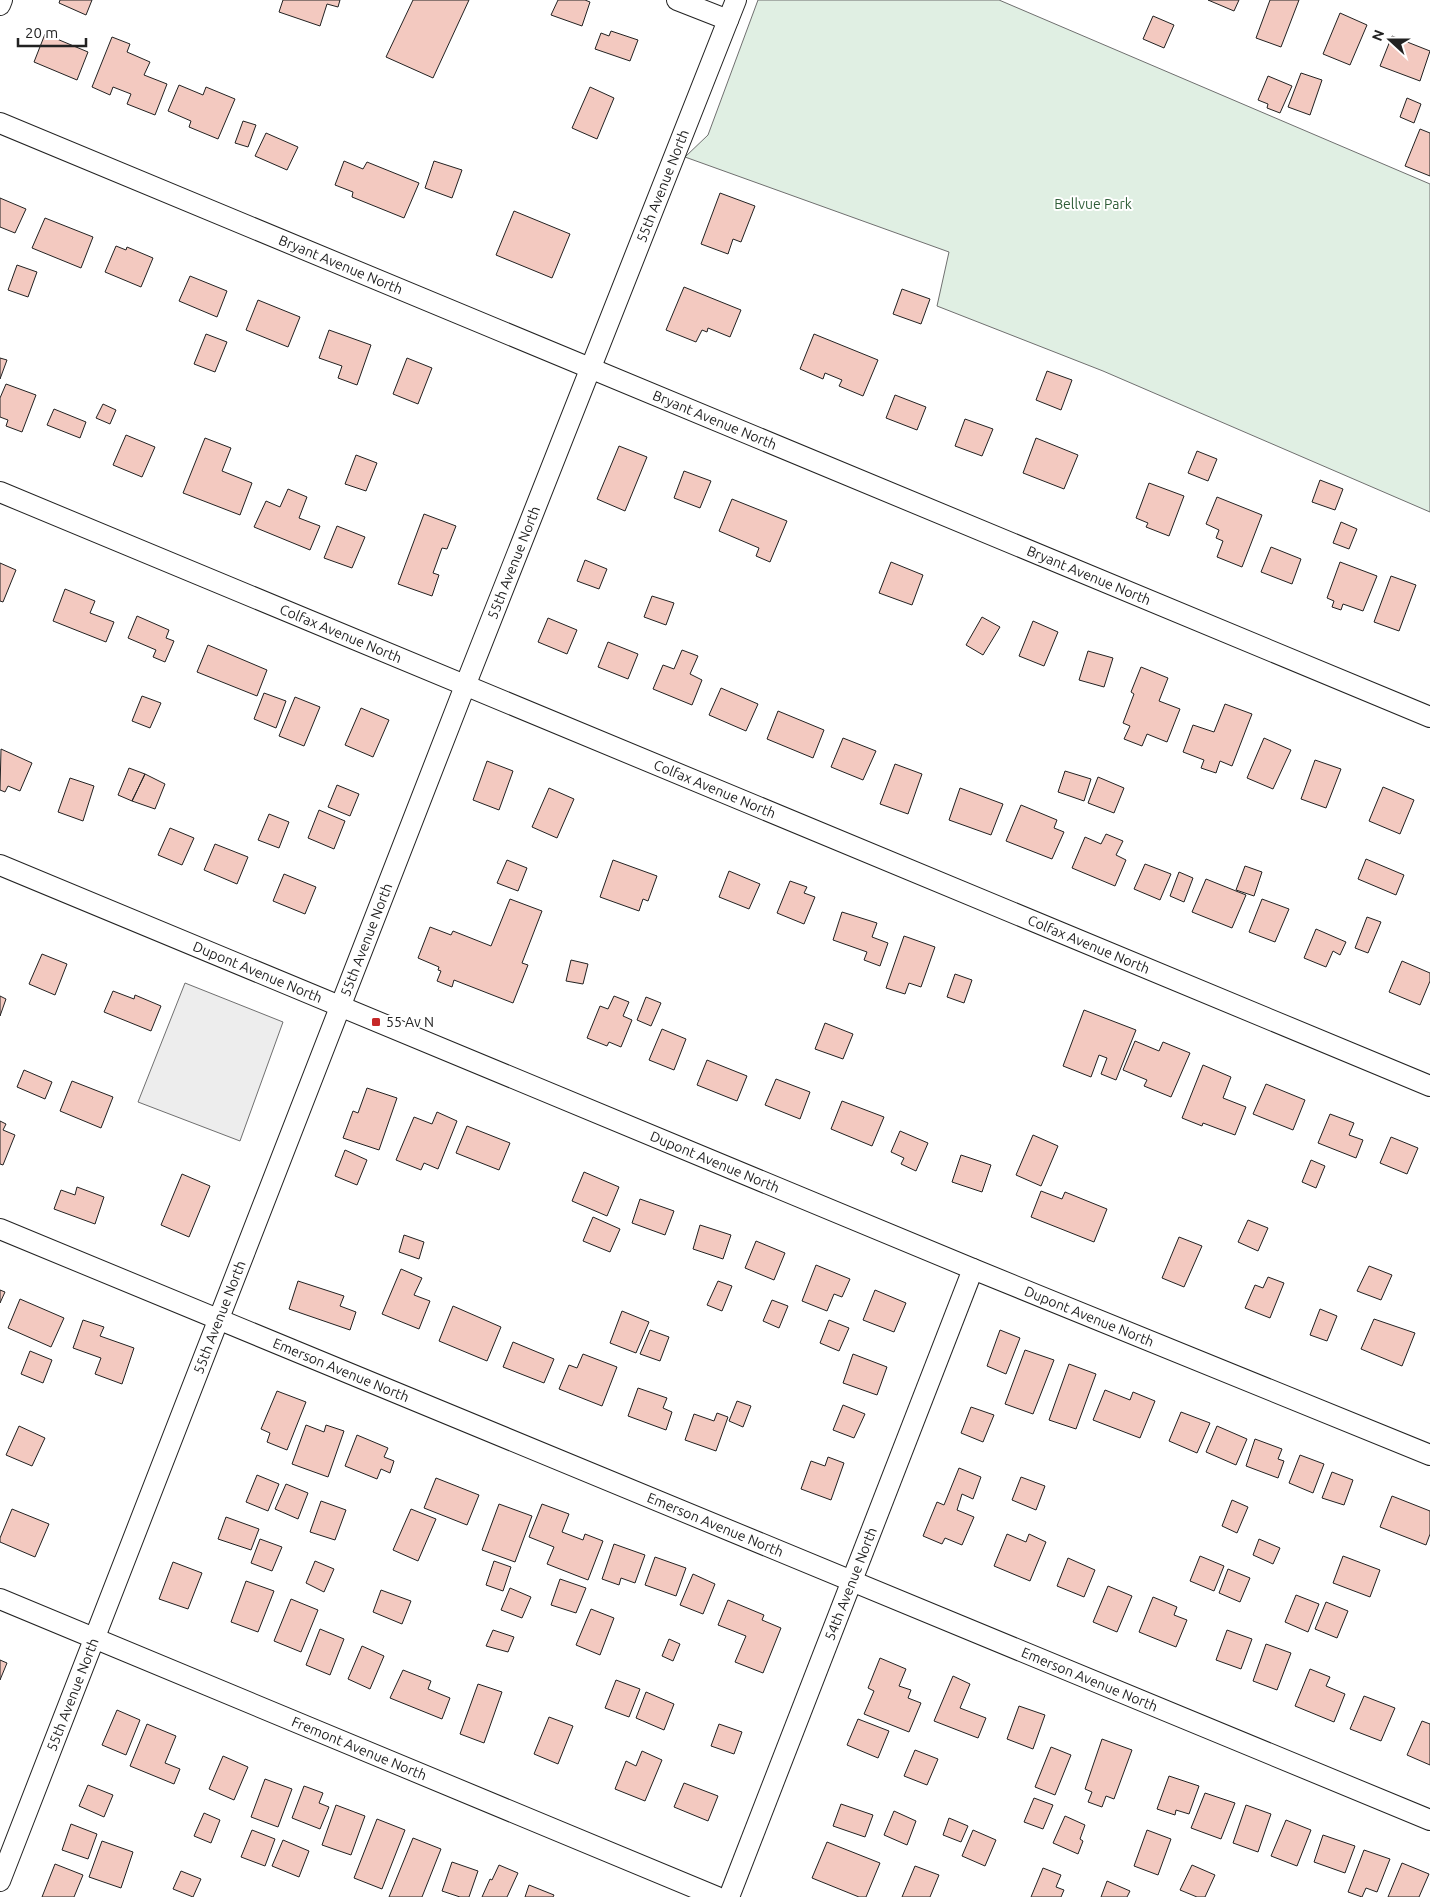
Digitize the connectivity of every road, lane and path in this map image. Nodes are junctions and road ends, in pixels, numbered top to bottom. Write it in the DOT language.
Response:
graph roads {
  1 [pos="2,0"];
  2 [pos="677,0"];
  3 [pos="736,0"];
  4 [pos="0,4"];
  5 [pos="728,20"];
  6 [pos="0,123"];
  7 [pos="590,368"];
  8 [pos="0,492"];
  9 [pos="465,686"];
  10 [pos="1430,717"];
  11 [pos="0,866"];
  12 [pos="341,1007"];
  13 [pos="1430,1086"];
  14 [pos="0,1229"];
  15 [pos="973,1269"];
  16 [pos="220,1320"];
  17 [pos="1430,1455"];
  18 [pos="851,1580"];
  19 [pos="0,1599"];
  20 [pos="94,1638"];
  21 [pos="1430,1820"];
  22 [pos="0,1881"];
  23 [pos="717,1897"];
  24 [pos="729,1897"];
  1 -- 4 [label="street"];
  2 -- 5 [label="street"];
  3 -- 5 [label="street, 55th Avenue North"];
  5 -- 7 [label="street, 55th Avenue North"];
  6 -- 7 [label="street, Bryant Avenue North"];
  7 -- 9 [label="street, 55th Avenue North"];
  7 -- 10 [label="street, Bryant Avenue North"];
  8 -- 9 [label="street, Colfax Avenue North"];
  9 -- 12 [label="street, 55th Avenue North"];
  9 -- 13 [label="street, Colfax Avenue North"];
  11 -- 12 [label="street, Dupont Avenue North"];
  12 -- 15 [label="street, Dupont Avenue North"];
  12 -- 16 [label="street, 55th Avenue North"];
  14 -- 16 [label="street, Emerson Avenue North"];
  15 -- 17 [label="street, Dupont Avenue North"];
  15 -- 18 [label="street, 54th Avenue North"];
  16 -- 18 [label="street, Emerson Avenue North"];
  16 -- 20 [label="street, 55th Avenue North"];
  18 -- 21 [label="street, Emerson Avenue North"];
  18 -- 24 [label="street, 54th Avenue North"];
  19 -- 20 [label="street, Fremont Avenue North"];
  20 -- 22 [label="street, 55th Avenue North"];
  20 -- 23 [label="street, Fremont Avenue North"];
}
